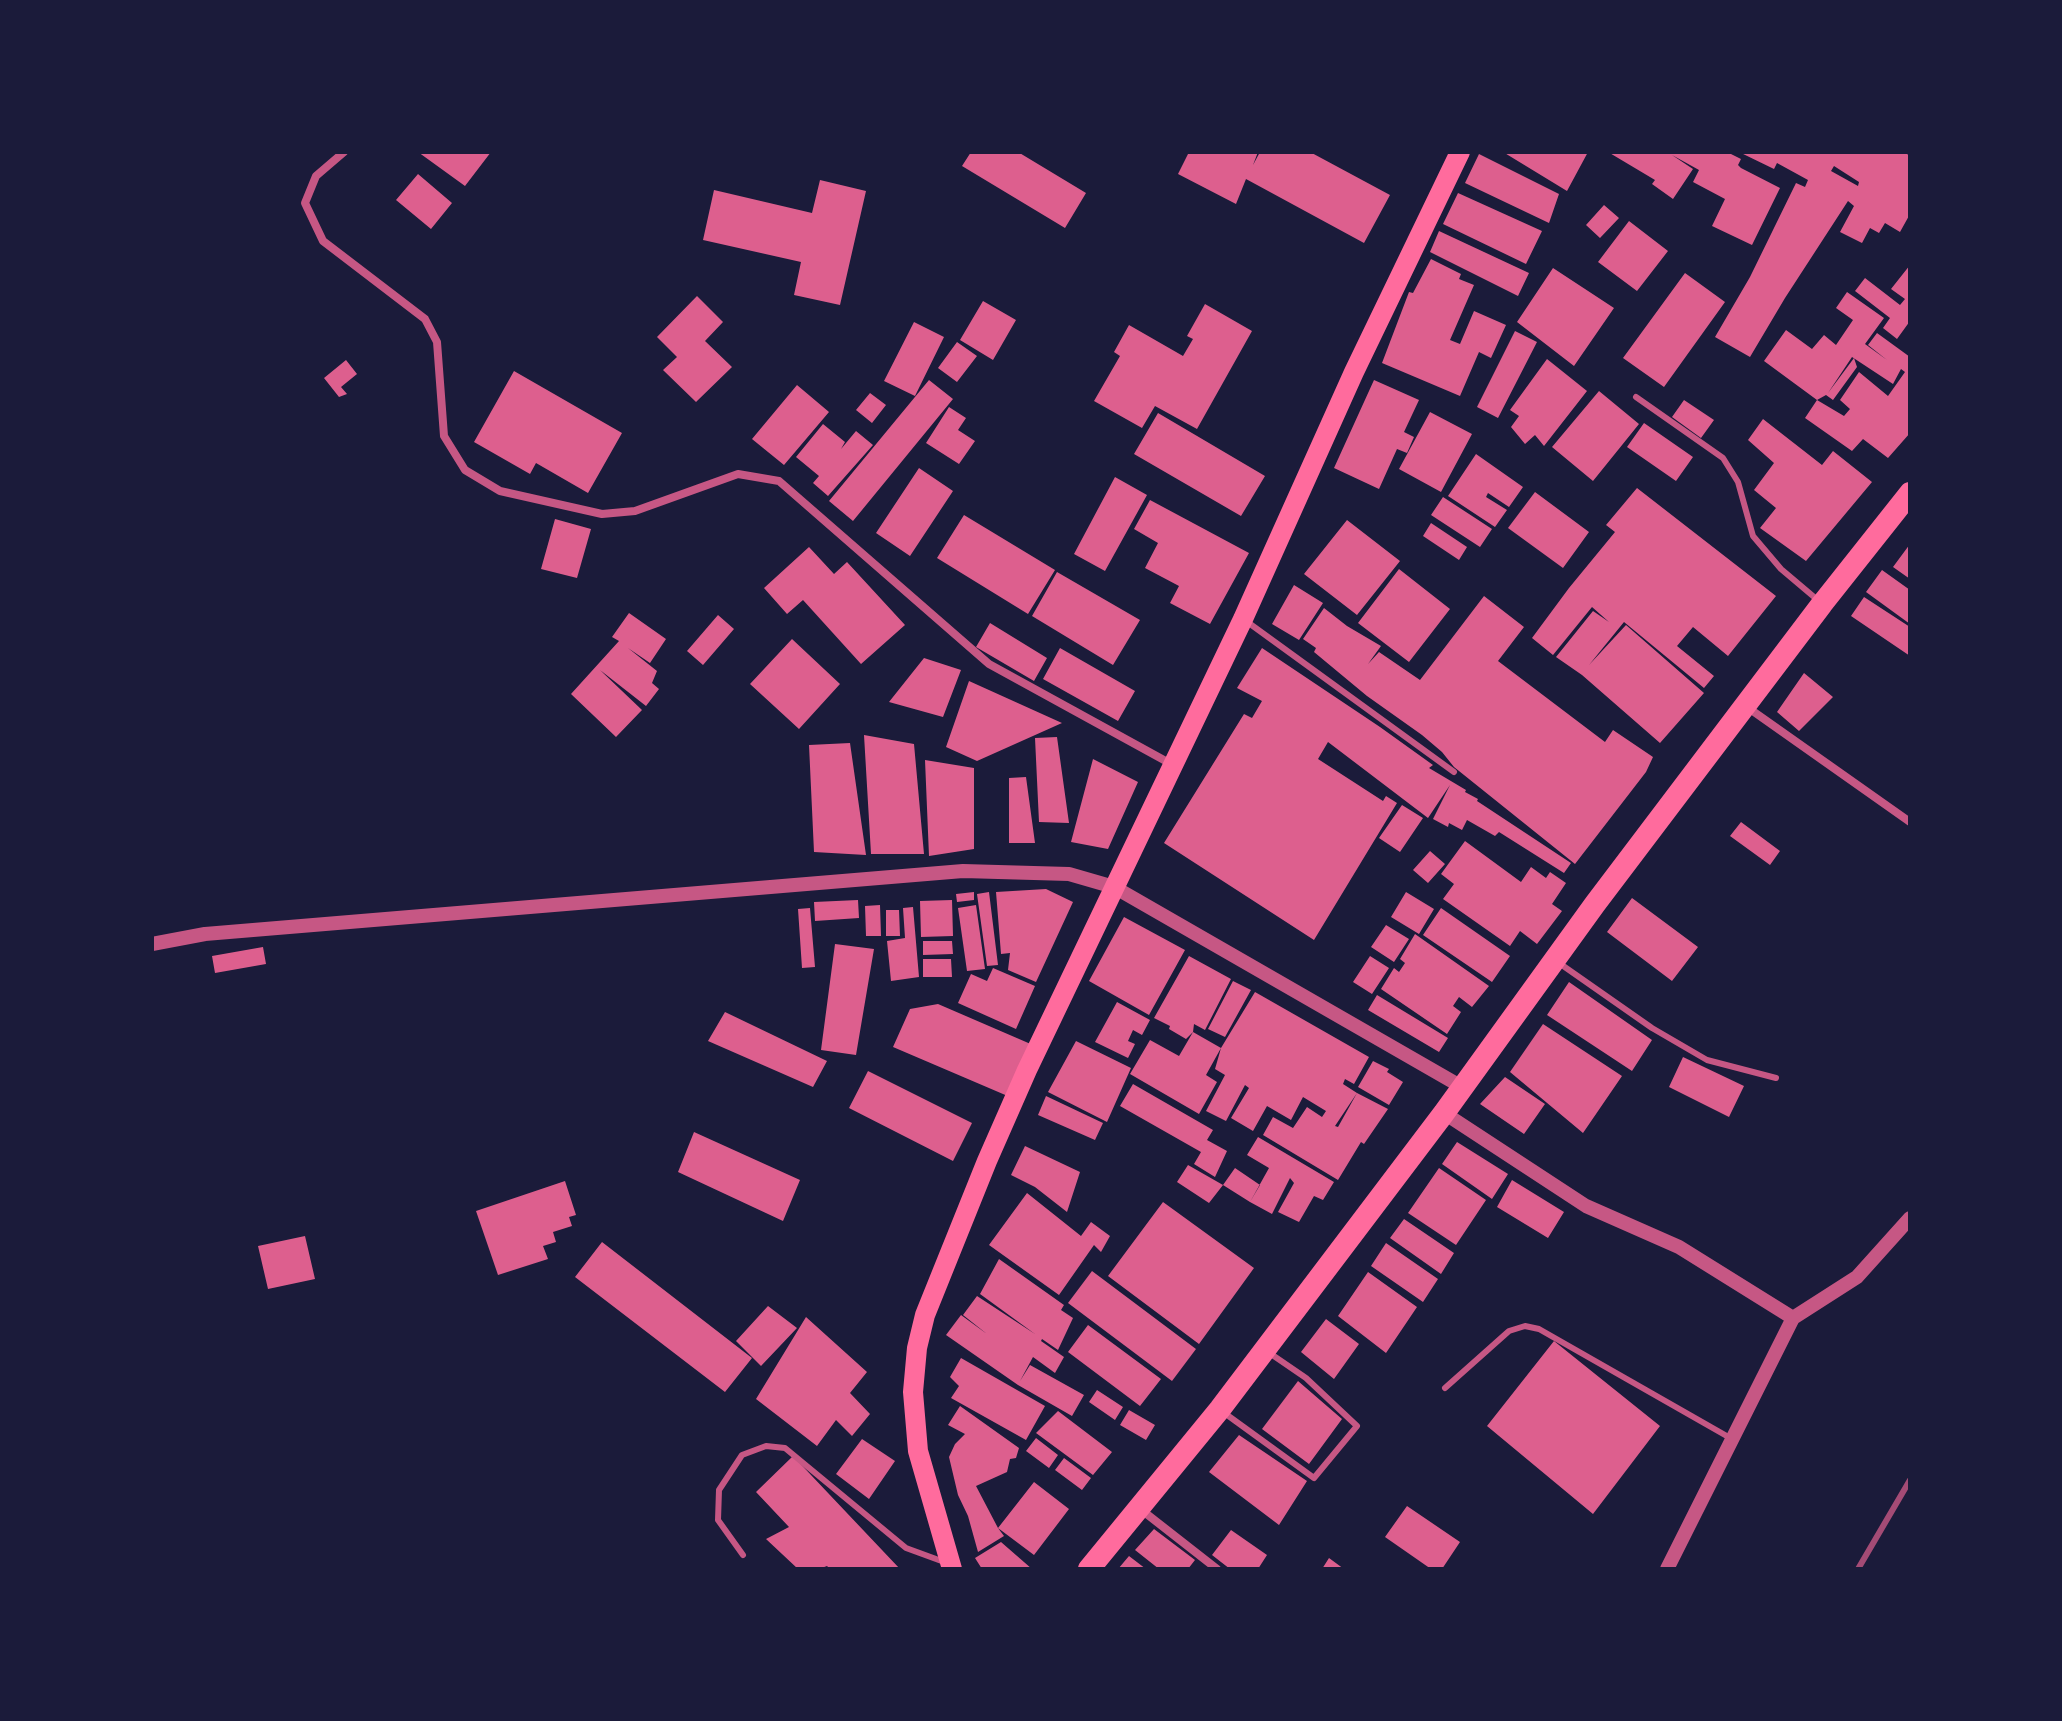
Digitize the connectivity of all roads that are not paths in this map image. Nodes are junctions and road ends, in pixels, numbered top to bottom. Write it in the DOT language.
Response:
graph roads {
  1 [pos="344,152"];
  2 [pos="1460,152"];
  3 [pos="1636,397"];
  4 [pos="1910,493"];
  5 [pos="1822,604"];
  6 [pos="1243,619"];
  7 [pos="1746,707"];
  8 [pos="1173,765"];
  9 [pos="1454,772"];
  10 [pos="1910,822"];
  11 [pos="1114,887"];
  12 [pos="152,944"];
  13 [pos="1556,961"];
  14 [pos="1776,1078"];
  15 [pos="1462,1087"];
  16 [pos="1444,1113"];
  17 [pos="1910,1218"];
  18 [pos="1793,1318"];
  19 [pos="1265,1350"];
  20 [pos="1445,1388"];
  21 [pos="1220,1409"];
  22 [pos="1732,1439"];
  23 [pos="1139,1508"];
  24 [pos="743,1555"];
  25 [pos="951,1567"];
  26 [pos="1089,1569"];
  27 [pos="1217,1569"];
  28 [pos="1667,1569"];
  1 -- 8 [label="street"];
  2 -- 6 [label="main road"];
  3 -- 5 [label="lane"];
  4 -- 5 [label="highway"];
  5 -- 7 [label="highway"];
  6 -- 8 [label="main road"];
  6 -- 9 [label="lane"];
  7 -- 10 [label="street"];
  7 -- 13 [label="highway"];
  8 -- 11 [label="main road"];
  11 -- 12 [label="street"];
  11 -- 15 [label="street"];
  11 -- 25 [label="main road"];
  13 -- 14 [label="lane"];
  13 -- 15 [label="highway"];
  15 -- 16 [label="highway"];
  16 -- 18 [label="street"];
  16 -- 19 [label="highway"];
  17 -- 18 [label="street"];
  18 -- 22 [label="street"];
  19 -- 21 [label="highway"];
  19 -- 21 [label="lane"];
  20 -- 22 [label="lane"];
  21 -- 23 [label="highway"];
  22 -- 28 [label="street"];
  23 -- 26 [label="highway"];
  23 -- 27 [label="street"];
  24 -- 25 [label="lane"];
}
